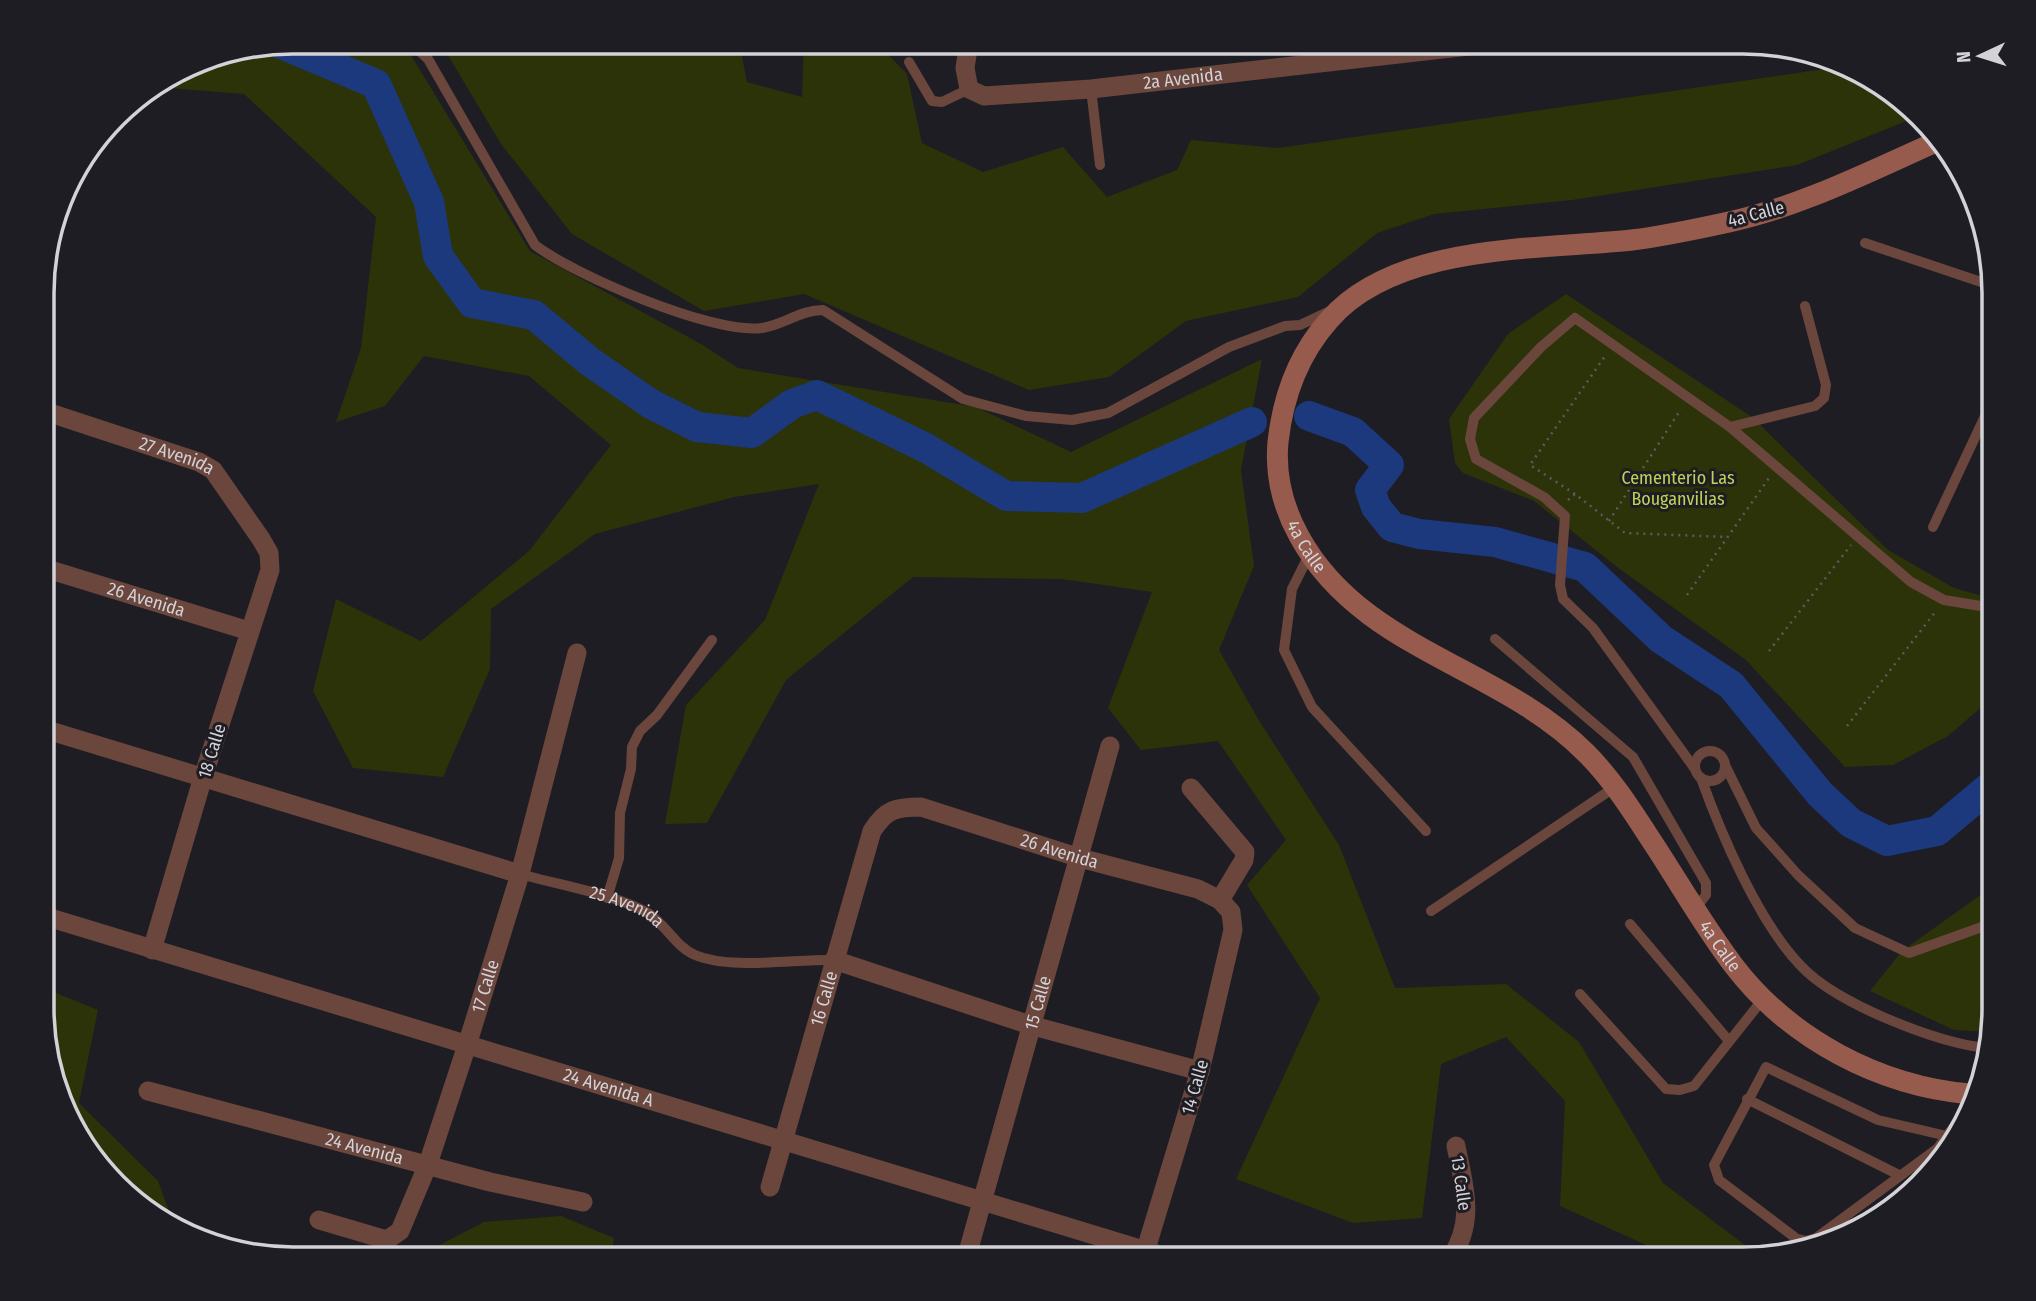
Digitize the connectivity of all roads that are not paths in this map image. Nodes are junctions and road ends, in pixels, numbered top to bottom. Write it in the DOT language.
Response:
graph roads {
  1 [pos="1373,54"];
  2 [pos="424,55"];
  3 [pos="967,55"];
  4 [pos="909,62"];
  5 [pos="969,89"];
  6 [pos="1091,89"];
  7 [pos="1930,144"];
  8 [pos="1100,165"];
  9 [pos="1866,243"];
  10 [pos="1981,282"];
  11 [pos="1346,304"];
  12 [pos="1805,306"];
  13 [pos="54,414"];
  14 [pos="1981,425"];
  15 [pos="1730,427"];
  16 [pos="1933,527"];
  17 [pos="269,553"];
  18 [pos="1309,555"];
  19 [pos="54,571"];
  20 [pos="1981,606"];
  21 [pos="249,631"];
  22 [pos="1495,639"];
  23 [pos="712,640"];
  24 [pos="577,653"];
  25 [pos="54,732"];
  26 [pos="1110,746"];
  27 [pos="1725,765"];
  28 [pos="1698,773"];
  29 [pos="203,777"];
  30 [pos="1616,787"];
  31 [pos="1191,788"];
  32 [pos="883,813"];
  33 [pos="1426,831"];
  34 [pos="1080,858"];
  35 [pos="520,874"];
  36 [pos="607,898"];
  37 [pos="1225,906"];
  38 [pos="1696,908"];
  39 [pos="1431,911"];
  40 [pos="54,919"];
  41 [pos="1630,924"];
  42 [pos="1981,927"];
  43 [pos="152,950"];
  44 [pos="834,960"];
  45 [pos="1580,994"];
  46 [pos="1763,999"];
  47 [pos="1030,1025"];
  48 [pos="1729,1041"];
  49 [pos="468,1042"];
  50 [pos="1978,1047"];
  51 [pos="1200,1071"];
  52 [pos="148,1091"];
  53 [pos="1966,1093"];
  54 [pos="1746,1099"];
  55 [pos="1945,1136"];
  56 [pos="782,1139"];
  57 [pos="1456,1146"];
  58 [pos="1936,1149"];
  59 [pos="428,1164"];
  60 [pos="1899,1175"];
  61 [pos="770,1187"];
  62 [pos="983,1201"];
  63 [pos="583,1202"];
  64 [pos="319,1220"];
  65 [pos="1822,1233"];
  66 [pos="1799,1240"];
  67 [pos="1121,1246"];
  68 [pos="1146,1246"];
  69 [pos="1456,1246"];
  70 [pos="970,1247"];
  1 -- 6 [label="street, 2a Avenida"];
  2 -- 11 [label="lane"];
  3 -- 5 [label="street"];
  4 -- 5 [label="lane"];
  5 -- 6 [label="street, 2a Avenida"];
  6 -- 8 [label="lane"];
  7 -- 11 [label="main road, 4a Calle"];
  9 -- 10 [label="lane"];
  11 -- 18 [label="main road, 4a Calle"];
  12 -- 15 [label="lane"];
  13 -- 17 [label="street, 27 Avenida"];
  14 -- 16 [label="lane"];
  15 -- 20 [label="lane"];
  15 -- 28 [label="lane"];
  17 -- 21 [label="street, 18 Calle"];
  18 -- 30 [label="main road, 4a Calle"];
  18 -- 33 [label="lane"];
  19 -- 21 [label="street, 26 Avenida"];
  21 -- 29 [label="street, 18 Calle"];
  22 -- 38 [label="lane"];
  23 -- 36 [label="lane"];
  24 -- 35 [label="street, 17 Calle"];
  25 -- 29 [label="street, 25 Avenida"];
  26 -- 34 [label="street, 15 Calle"];
  27 -- 28 [label="lane"];
  27 -- 28 [label="lane"];
  27 -- 42 [label="lane"];
  28 -- 50 [label="lane"];
  29 -- 35 [label="street, 25 Avenida"];
  29 -- 43 [label="street, 18 Calle"];
  30 -- 38 [label="main road, 4a Calle"];
  30 -- 39 [label="lane"];
  31 -- 37 [label="street"];
  32 -- 34 [label="street, 26 Avenida"];
  32 -- 44 [label="street, 16 Calle"];
  34 -- 37 [label="street, 26 Avenida"];
  34 -- 47 [label="street, 15 Calle"];
  35 -- 36 [label="lane, 25 Avenida"];
  35 -- 49 [label="street, 17 Calle"];
  36 -- 44 [label="lane, 25 Avenida"];
  37 -- 51 [label="street, 14 Calle"];
  38 -- 46 [label="main road, 4a Calle"];
  40 -- 43 [label="street, 24 Avenida A"];
  41 -- 48 [label="lane"];
  43 -- 49 [label="street, 24 Avenida A"];
  44 -- 47 [label="street, 25 Avenida"];
  44 -- 56 [label="street, 16 Calle"];
  45 -- 48 [label="lane"];
  46 -- 48 [label="lane"];
  46 -- 53 [label="main road, 4a Calle"];
  47 -- 51 [label="street, 25 Avenida"];
  47 -- 62 [label="street, 15 Calle"];
  49 -- 56 [label="street, 24 Avenida A"];
  49 -- 59 [label="street, 17 Calle"];
  51 -- 68 [label="street, 14 Calle"];
  52 -- 59 [label="street, 24 Avenida"];
  54 -- 55 [label="lane"];
  54 -- 60 [label="lane"];
  54 -- 66 [label="lane"];
  56 -- 61 [label="street, 16 Calle"];
  56 -- 62 [label="street, 24 Avenida A"];
  57 -- 69 [label="street, 13 Calle"];
  58 -- 60 [label="lane"];
  59 -- 63 [label="street, 24 Avenida"];
  59 -- 64 [label="street, 17 Calle"];
  60 -- 65 [label="lane"];
  62 -- 67 [label="street, 24 Avenida A"];
  62 -- 70 [label="street, 15 Calle"];
}
